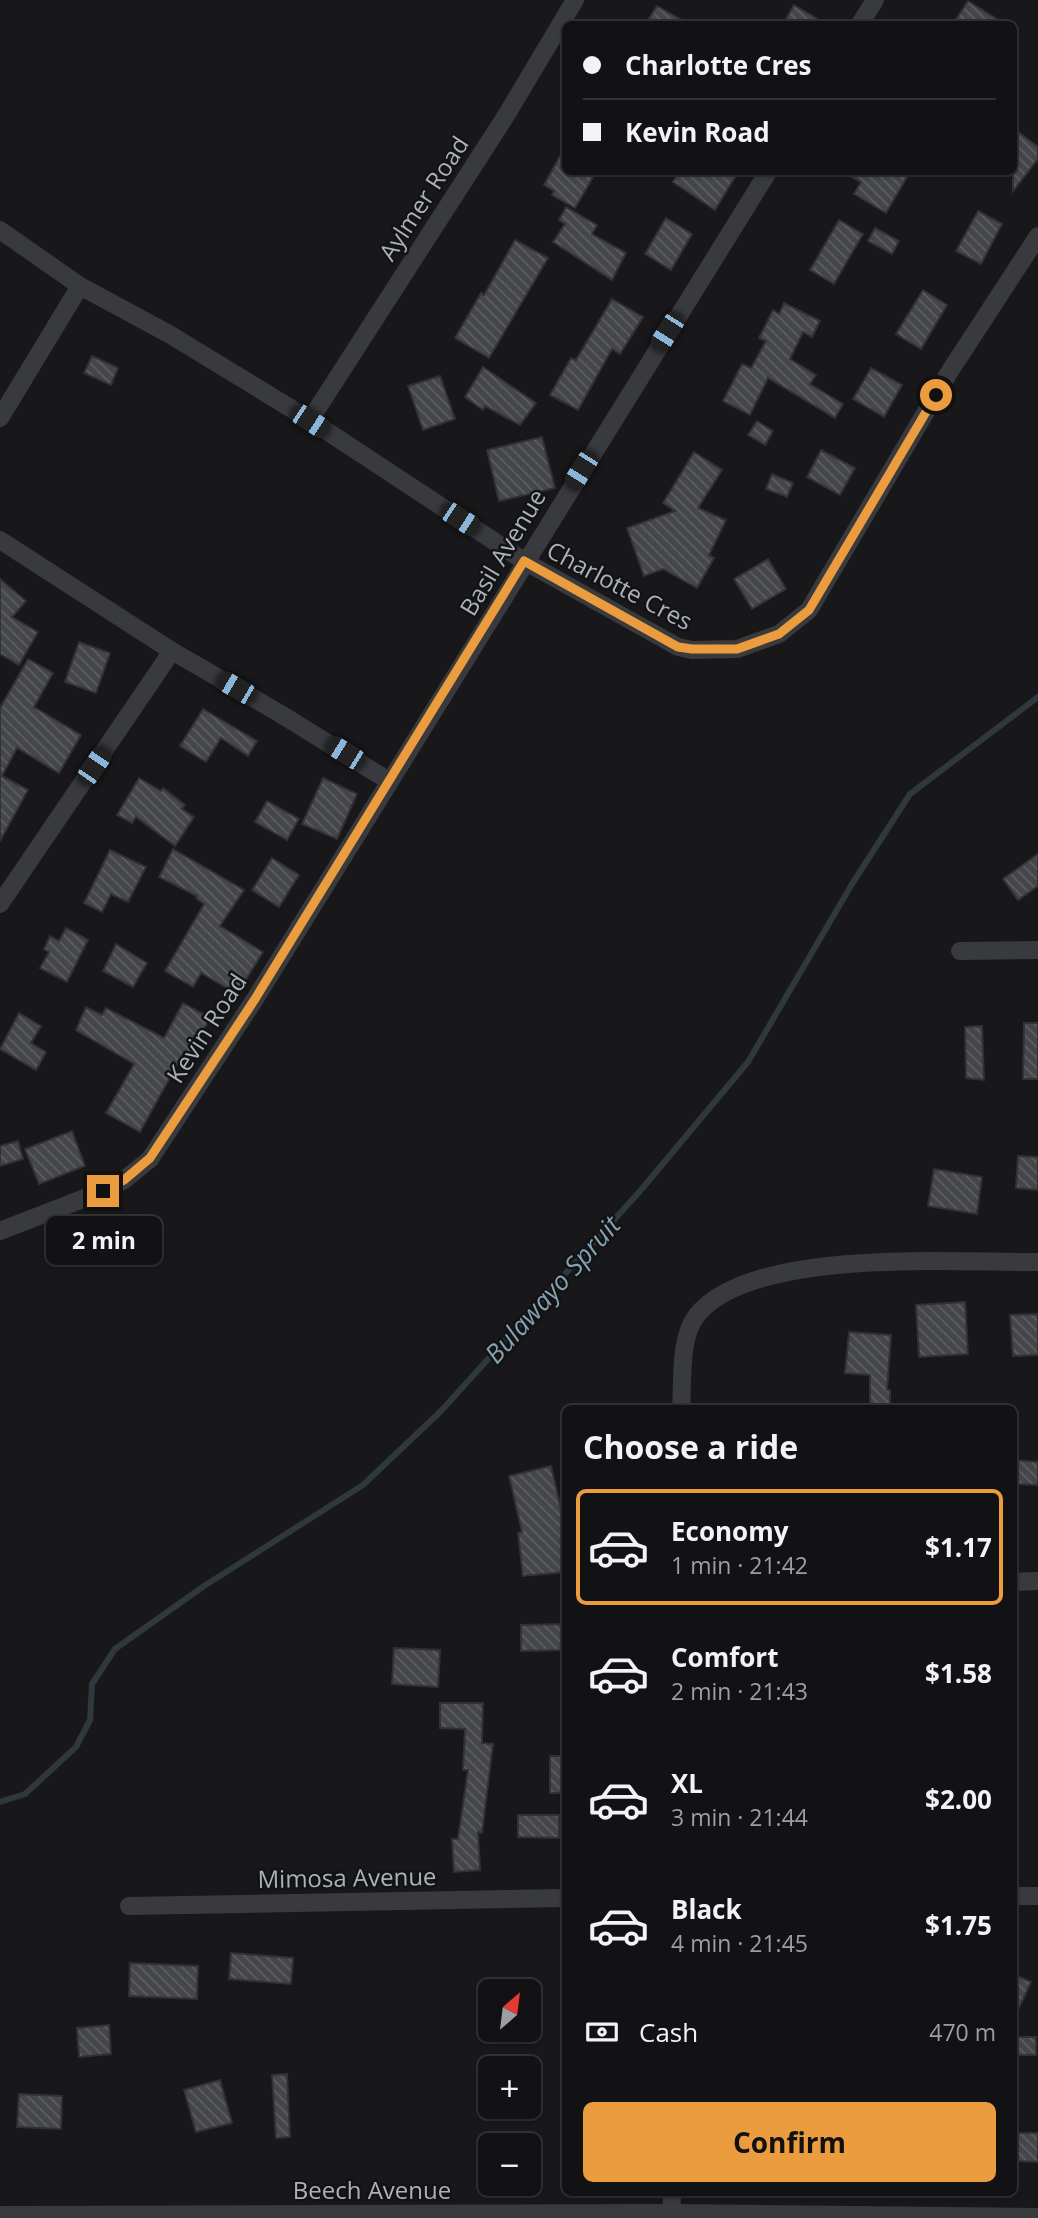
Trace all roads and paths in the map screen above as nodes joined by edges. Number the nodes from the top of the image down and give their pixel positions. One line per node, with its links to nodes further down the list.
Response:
1 (576, 0): 3 (street, Aylmer Road)
2 (875, 0): 4 (street)
3 (563, 21)
4 (862, 21)
5 (562, 23): 11 (street, Aylmer Road)
6 (766, 175): 13 (street, Basil Avenue)
7 (0, 230): 9 (street, Charlotte Cres)
8 (1038, 236): 13 (street, Charlotte Cres)
9 (80, 286): 10 (street); 11 (street, Charlotte Cres)
10 (0, 418)
11 (310, 421): 13 (street, Charlotte Cres)
12 (0, 540): 14 (street)
13 (524, 561): 15 (street, Basil Avenue)
14 (172, 652): 15 (street); 16 (street)
15 (388, 780): 19 (street, Kevin Road)
16 (0, 904)
17 (1038, 950): 18 (street)
18 (960, 951)
19 (0, 1231)
20 (1038, 1262): 21 (street)
21 (681, 1405)
22 (1038, 1581): 23 (street)
23 (1017, 1582)
24 (1017, 1896): 25 (street)
25 (1038, 1896)
26 (562, 1898): 27 (street, Mimosa Avenue)
27 (129, 1906)
28 (672, 2196): 30 (street)
29 (0, 2215): 30 (street, Beech Avenue)
30 (671, 2215): 31 (street, Beech Avenue)
31 (1038, 2217)

